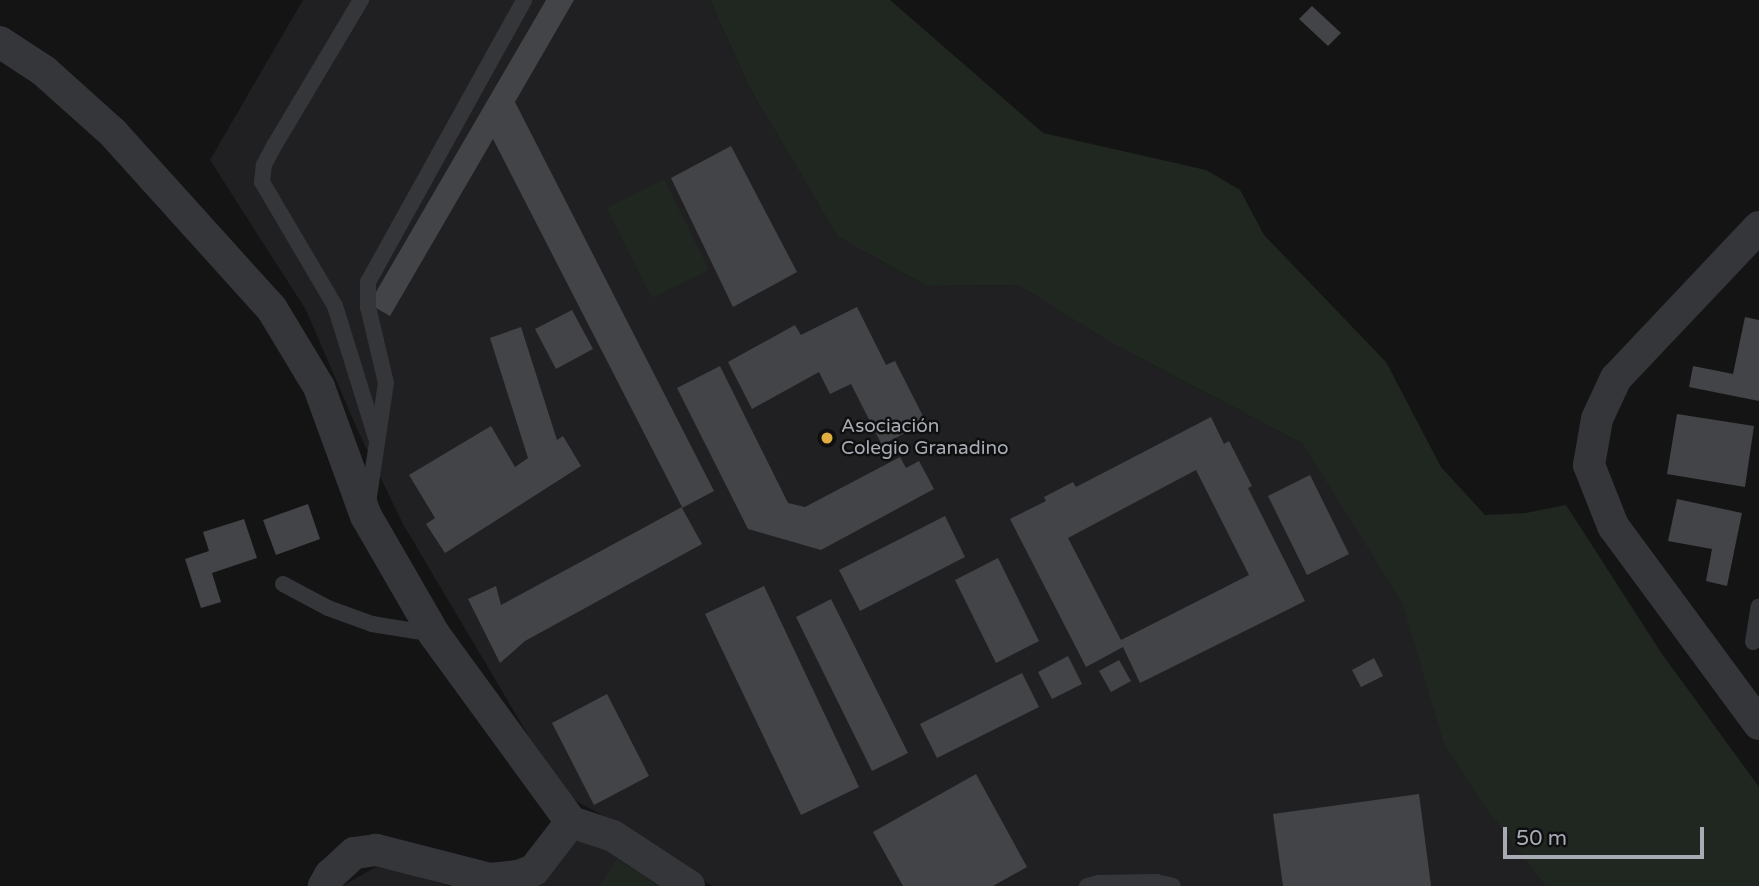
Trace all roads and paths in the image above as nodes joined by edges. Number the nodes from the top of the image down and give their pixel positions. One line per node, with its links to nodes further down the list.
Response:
1 (362, 0): 5 (lane)
2 (524, 0): 5 (lane)
3 (0, 42): 6 (street)
4 (1759, 227): 11 (street)
5 (377, 443): 6 (lane)
6 (366, 516): 9 (street)
7 (283, 584): 9 (lane)
8 (1759, 606): 10 (lane)
9 (434, 634): 12 (street)
10 (1753, 642)
11 (1759, 724)
12 (571, 822): 13 (street); 14 (street)
13 (324, 886)
14 (689, 886)
15 (1087, 886): 16 (lane)
16 (1173, 886)

